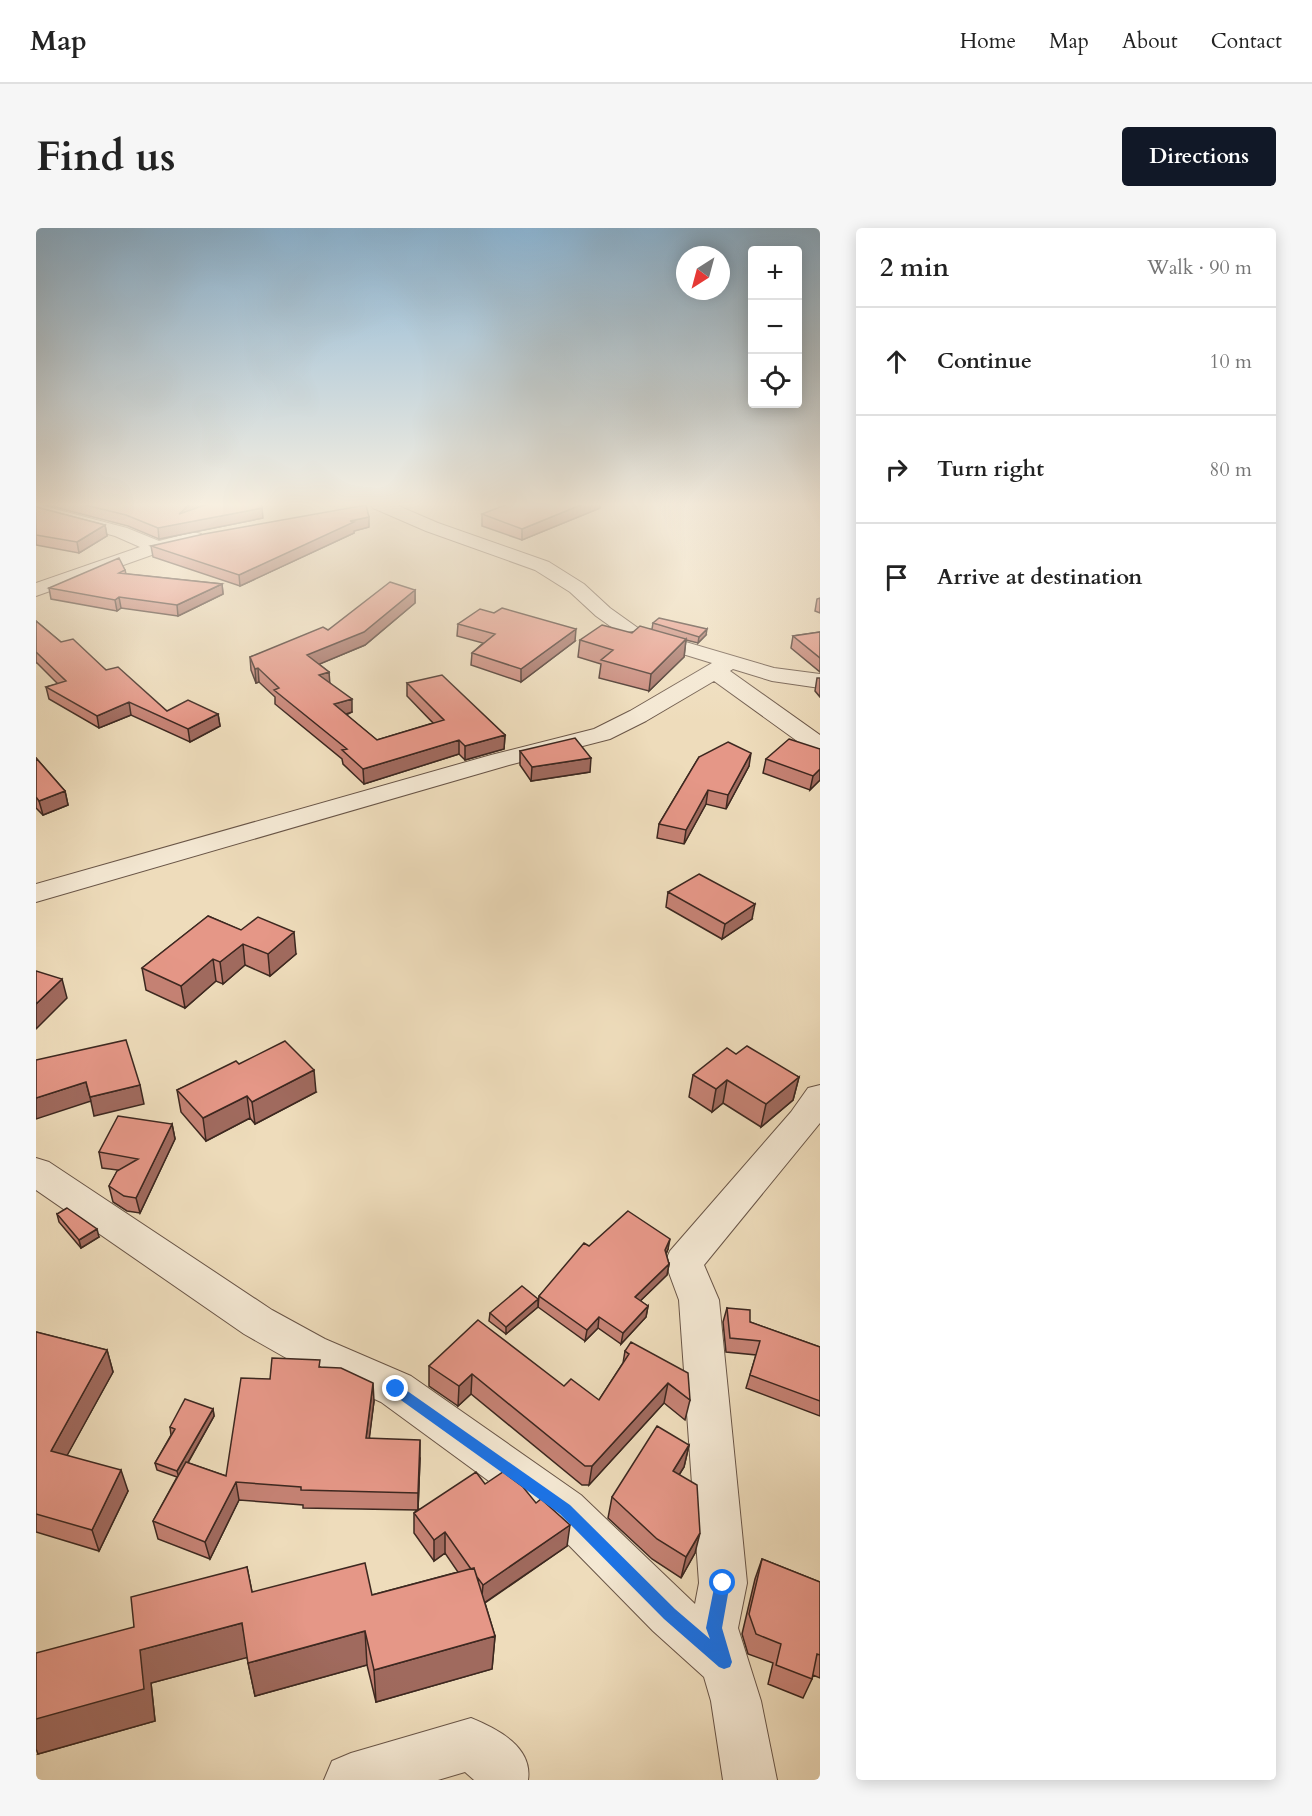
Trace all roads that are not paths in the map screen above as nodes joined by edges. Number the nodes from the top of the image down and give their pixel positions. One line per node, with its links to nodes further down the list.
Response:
1 (74, 576): 3 (street)
2 (559, 576): 4 (street)
3 (36, 590)
4 (723, 666): 5 (street); 6 (street); 7 (street)
5 (820, 681)
6 (820, 746)
7 (36, 893)
8 (820, 1097): 10 (street)
9 (36, 1172): 10 (street)
10 (724, 1662): 13 (street)
11 (351, 1780): 12 (street)
12 (501, 1780)
13 (750, 1780)

